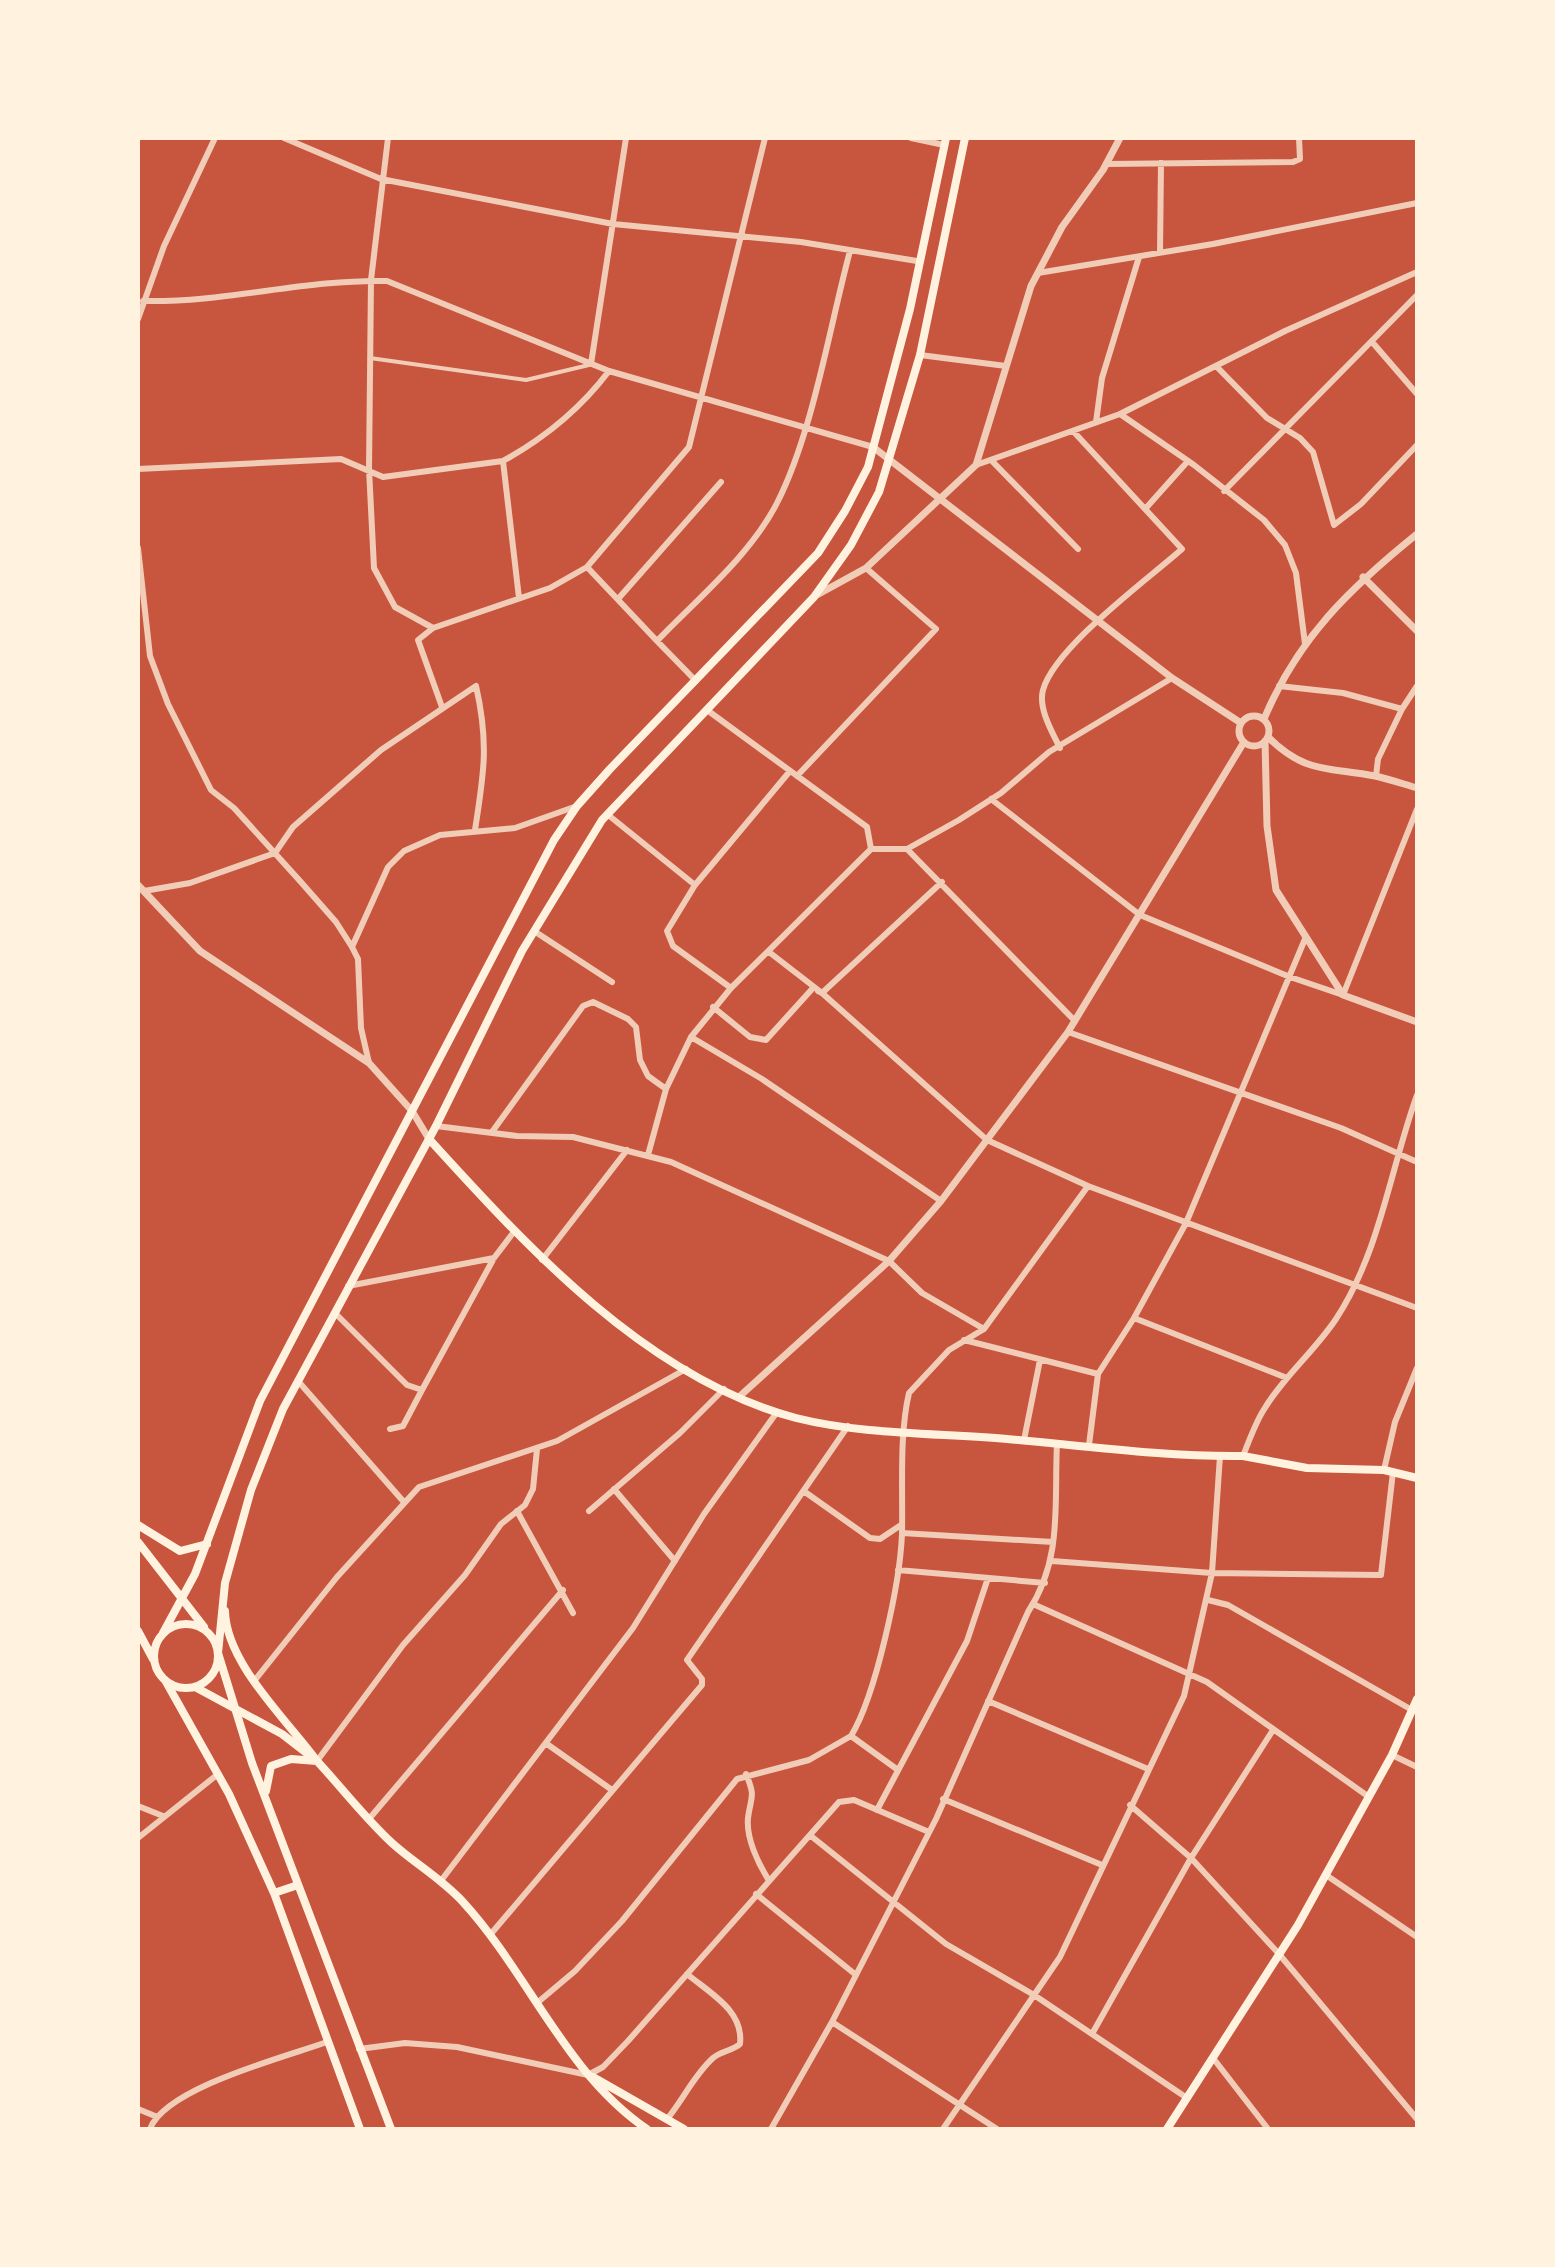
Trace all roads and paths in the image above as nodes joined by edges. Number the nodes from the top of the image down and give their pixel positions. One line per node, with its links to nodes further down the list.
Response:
1 (215, 138): 25 (street)
2 (284, 138): 13 (street)
3 (388, 138): 13 (street)
4 (626, 138): 15 (street)
5 (765, 138): 16 (street)
6 (911, 138): 10 (street)
7 (965, 138): 28 (main road)
8 (1120, 138): 12 (street)
9 (1299, 138): 11 (street)
10 (945, 142): 20 (main road)
11 (1161, 163): 12 (street); 18 (street)
12 (1106, 164): 22 (street)
13 (381, 179): 15 (street); 23 (street)
14 (1417, 203): 18 (street)
15 (613, 224): 16 (street); 30 (street)
16 (743, 235): 17 (street); 35 (street)
17 (850, 251): 20 (street); 38 (street)
18 (1160, 253): 19 (street)
19 (1139, 257): 22 (street); 37 (street)
20 (917, 261): 42 (main road)
21 (1417, 272): 32 (street)
22 (1038, 273): 31 (street)
23 (371, 280): 25 (street); 29 (street); 30 (street)
24 (1417, 295): 27 (street)
25 (143, 301): 26 (street)
26 (138, 319)
27 (1373, 343): 34 (street); 39 (street)
28 (920, 355): 31 (street); 46 (main road)
29 (370, 358): 30 (street); 49 (street)
30 (591, 364): 33 (street)
31 (1006, 366): 47 (street)
32 (1216, 366): 36 (street); 39 (street)
33 (609, 371): 35 (street); 44 (street)
34 (1417, 394)
35 (702, 398): 38 (street); 57 (street)
36 (1120, 414): 37 (street); 45 (street)
37 (1096, 422): 40 (street)
38 (805, 427): 42 (street); 66 (street)
39 (1284, 430): 41 (street); 51 (street)
40 (1073, 431): 43 (street); 53 (street)
41 (1417, 445)
42 (873, 447): 46 (street); 69 (main road)
43 (991, 460): 47 (street); 56 (street)
44 (503, 461): 49 (street); 61 (street)
45 (1188, 461): 51 (street); 53 (street)
46 (891, 462): 52 (street); 60 (main road)
47 (976, 465): 52 (street)
48 (138, 469): 49 (street)
49 (369, 469): 64 (street)
50 (721, 482): 62 (street)
51 (1224, 491): 67 (street)
52 (941, 500): 58 (street); 63 (street)
53 (1146, 508): 63 (street)
54 (1417, 534): 59 (street)
55 (138, 548): 90 (street)
56 (1078, 549)
57 (587, 567): 61 (street); 62 (street)
58 (866, 568): 60 (street); 80 (street)
59 (1363, 577): 65 (street); 67 (street)
60 (814, 597): 74 (main road)
61 (519, 598): 64 (street)
62 (618, 599): 66 (street)
63 (1100, 620): 68 (street); 79 (street)
64 (433, 628): 72 (street)
65 (1417, 631)
66 (657, 641): 69 (street)
67 (1305, 644): 70 (street)
68 (1172, 678): 76 (street); 79 (street)
69 (696, 681): 84 (main road)
70 (1278, 686): 73 (street); 75 (street)
71 (1417, 686): 73 (street)
72 (442, 707): 87 (street); 90 (street)
73 (1402, 709): 81 (street)
74 (707, 710): 80 (street); 86 (main road)
75 (1264, 719): 76 (street); 77 (street)
76 (1241, 723): 78 (street)
77 (1267, 739): 78 (street); 81 (street); 96 (street)
78 (1244, 742): 94 (street)
79 (1060, 748): 83 (street)
80 (794, 774): 88 (street); 92 (street)
81 (1376, 776): 82 (street)
82 (1417, 788)
83 (991, 799): 89 (street); 94 (street)
84 (577, 806): 87 (street); 114 (main road)
85 (1417, 809): 104 (street)
86 (607, 814): 92 (street); 95 (main road)
87 (475, 830): 97 (street)
88 (871, 849): 89 (street); 98 (street)
89 (907, 849): 91 (street)
90 (275, 853): 93 (street); 97 (street)
91 (942, 882): 103 (street); 106 (street)
92 (695, 885): 101 (street)
93 (140, 889): 110 (street)
94 (1140, 915): 99 (street); 106 (street)
95 (534, 931): 100 (street); 115 (main road)
96 (1305, 939): 99 (street); 104 (street)
97 (352, 947): 110 (street)
98 (769, 952): 101 (street); 102 (street); 103 (street)
99 (1290, 977): 104 (street); 112 (street)
100 (612, 982)
101 (731, 988): 105 (street)
102 (813, 988): 103 (street); 105 (street)
103 (822, 993): 118 (street)
104 (1343, 995): 107 (street)
105 (713, 1007): 109 (street)
106 (1075, 1021): 108 (street)
107 (1417, 1022)
108 (1068, 1032): 112 (street); 118 (street)
109 (691, 1037): 111 (street); 124 (street)
110 (369, 1063): 114 (street)
111 (666, 1089): 116 (street); 121 (street)
112 (1241, 1095): 120 (street); 125 (street)
113 (1417, 1095): 120 (street)
114 (412, 1111): 117 (street); 167 (main road)
115 (436, 1126): 116 (street); 117 (main road)
116 (492, 1132): 119 (street)
117 (429, 1139): 126 (main road); 131 (main road)
118 (987, 1140): 123 (street); 124 (street)
119 (627, 1150): 121 (street); 128 (street)
120 (1397, 1152): 122 (street); 130 (street)
121 (648, 1155): 129 (street)
122 (1417, 1162)
123 (1088, 1186): 125 (street); 135 (street)
124 (941, 1201): 129 (street)
125 (1186, 1223): 130 (street); 134 (street)
126 (513, 1233): 127 (street); 128 (main road)
127 (494, 1258): 131 (street); 144 (street)
128 (542, 1260): 139 (main road)
129 (889, 1261): 135 (street); 145 (street)
130 (1354, 1284): 132 (street); 141 (street)
131 (348, 1286): 133 (main road)
132 (1417, 1308)
133 (335, 1313): 142 (main road); 144 (street)
134 (1134, 1318): 140 (street); 141 (street)
135 (984, 1329): 136 (street)
136 (964, 1340): 137 (street); 149 (street)
137 (1040, 1360): 140 (street); 150 (street)
138 (1417, 1368): 156 (street)
139 (686, 1369): 143 (main road); 153 (street)
140 (1098, 1374): 152 (street)
141 (1287, 1378): 155 (street)
142 (298, 1381): 160 (street); 173 (main road)
143 (724, 1389): 145 (main road); 158 (street)
144 (422, 1390): 148 (street)
145 (740, 1396): 146 (main road)
146 (777, 1412): 147 (main road); 168 (street)
147 (848, 1426): 149 (main road); 159 (street)
148 (390, 1429)
149 (906, 1431): 150 (main road); 164 (street)
150 (1024, 1440): 151 (main road)
151 (1057, 1443): 152 (main road); 166 (street)
152 (1089, 1445): 154 (main road)
153 (537, 1449): 160 (street); 161 (street)
154 (1220, 1456): 155 (main road); 171 (street)
155 (1243, 1456): 156 (main road)
156 (1388, 1471): 157 (main road); 171 (street)
157 (1417, 1478)
158 (614, 1489): 162 (street); 168 (street)
159 (805, 1492): 164 (street); 203 (street)
160 (403, 1501): 187 (street)
161 (517, 1511): 175 (street); 197 (street)
162 (589, 1511)
163 (138, 1525): 167 (main road)
164 (902, 1529): 166 (street); 170 (street)
165 (138, 1542): 176 (main road)
166 (1053, 1542): 169 (street)
167 (207, 1544): 176 (main road)
168 (675, 1561): 195 (street)
169 (1052, 1561): 171 (street); 174 (street)
170 (898, 1570): 172 (street); 194 (street)
171 (1212, 1573): 177 (street)
172 (988, 1578): 174 (street); 200 (street)
173 (225, 1583): 183 (main road); 187 (main road)
174 (1045, 1583): 178 (street)
175 (563, 1590): 179 (street); 211 (street)
176 (184, 1599): 181 (main road); 182 (main road)
177 (1208, 1600): 185 (street); 192 (street)
178 (1033, 1604): 185 (street); 190 (street)
179 (573, 1613)
180 (138, 1631): 184 (main road)
181 (163, 1633): 182 (main road); 184 (main road)
182 (210, 1634): 183 (main road)
183 (218, 1653): 188 (main road); 191 (main road)
184 (154, 1662): 186 (main road)
185 (1191, 1673): 193 (street); 199 (street)
186 (165, 1680): 188 (main road); 201 (main road)
187 (255, 1680): 197 (main road)
188 (195, 1687): 191 (main road)
189 (1417, 1699): 192 (main road)
190 (988, 1701): 199 (street); 206 (street)
191 (235, 1708): 197 (main road); 205 (main road)
192 (1412, 1710): 196 (main road)
193 (1273, 1730): 204 (street); 215 (street)
194 (851, 1736): 200 (street); 202 (street)
195 (547, 1744): 203 (street); 219 (street)
196 (1392, 1755): 198 (street); 204 (main road)
197 (317, 1761): 205 (main road); 211 (main road)
198 (1417, 1767)
199 (1148, 1769): 207 (street)
200 (898, 1770): 209 (street)
201 (218, 1774): 210 (street); 221 (main road)
202 (746, 1774): 218 (street); 230 (street)
203 (612, 1790): 224 (street)
204 (1369, 1797): 217 (main road)
205 (265, 1798): 220 (main road)
206 (943, 1799): 212 (street); 216 (street)
207 (1130, 1805): 215 (street); 216 (street)
208 (138, 1806): 210 (street)
209 (877, 1810): 212 (street); 213 (street)
210 (163, 1816): 214 (street)
211 (369, 1819): 219 (main road)
212 (929, 1832): 223 (street)
213 (811, 1836): 218 (street); 223 (street)
214 (138, 1838)
215 (1191, 1858): 226 (street); 232 (street)
216 (1102, 1865): 229 (street)
217 (1326, 1875): 225 (street); 226 (main road)
218 (768, 1879): 222 (street)
219 (440, 1882): 224 (main road)
220 (298, 1885): 221 (main road); 234 (main road)
221 (274, 1893): 233 (main road)
222 (756, 1894): 227 (street); 228 (street)
223 (894, 1900): 228 (street); 229 (street)
224 (490, 1935): 230 (main road)
225 (1417, 1937)
226 (1279, 1954): 235 (main road); 242 (street)
227 (687, 1974): 236 (street); 241 (street)
228 (856, 1975): 231 (street)
229 (1034, 1995): 232 (street); 238 (street)
230 (537, 2003): 236 (main road)
231 (832, 2022): 238 (street); 248 (street)
232 (1092, 2034): 237 (street)
233 (327, 2042): 240 (street); 244 (main road)
234 (359, 2049): 236 (street); 245 (main road)
235 (1213, 2058): 237 (main road); 252 (street)
236 (588, 2075): 241 (main road); 246 (main road)
237 (1187, 2098): 251 (main road)
238 (960, 2105): 249 (street); 250 (street)
239 (138, 2109): 240 (street)
240 (155, 2116): 243 (street)
241 (667, 2119): 247 (main road)
242 (1417, 2119)
243 (150, 2129)
244 (360, 2129)
245 (391, 2129)
246 (647, 2129)
247 (684, 2129)
248 (771, 2129)
249 (943, 2129)
250 (997, 2129)
251 (1167, 2129)
252 (1268, 2129)

